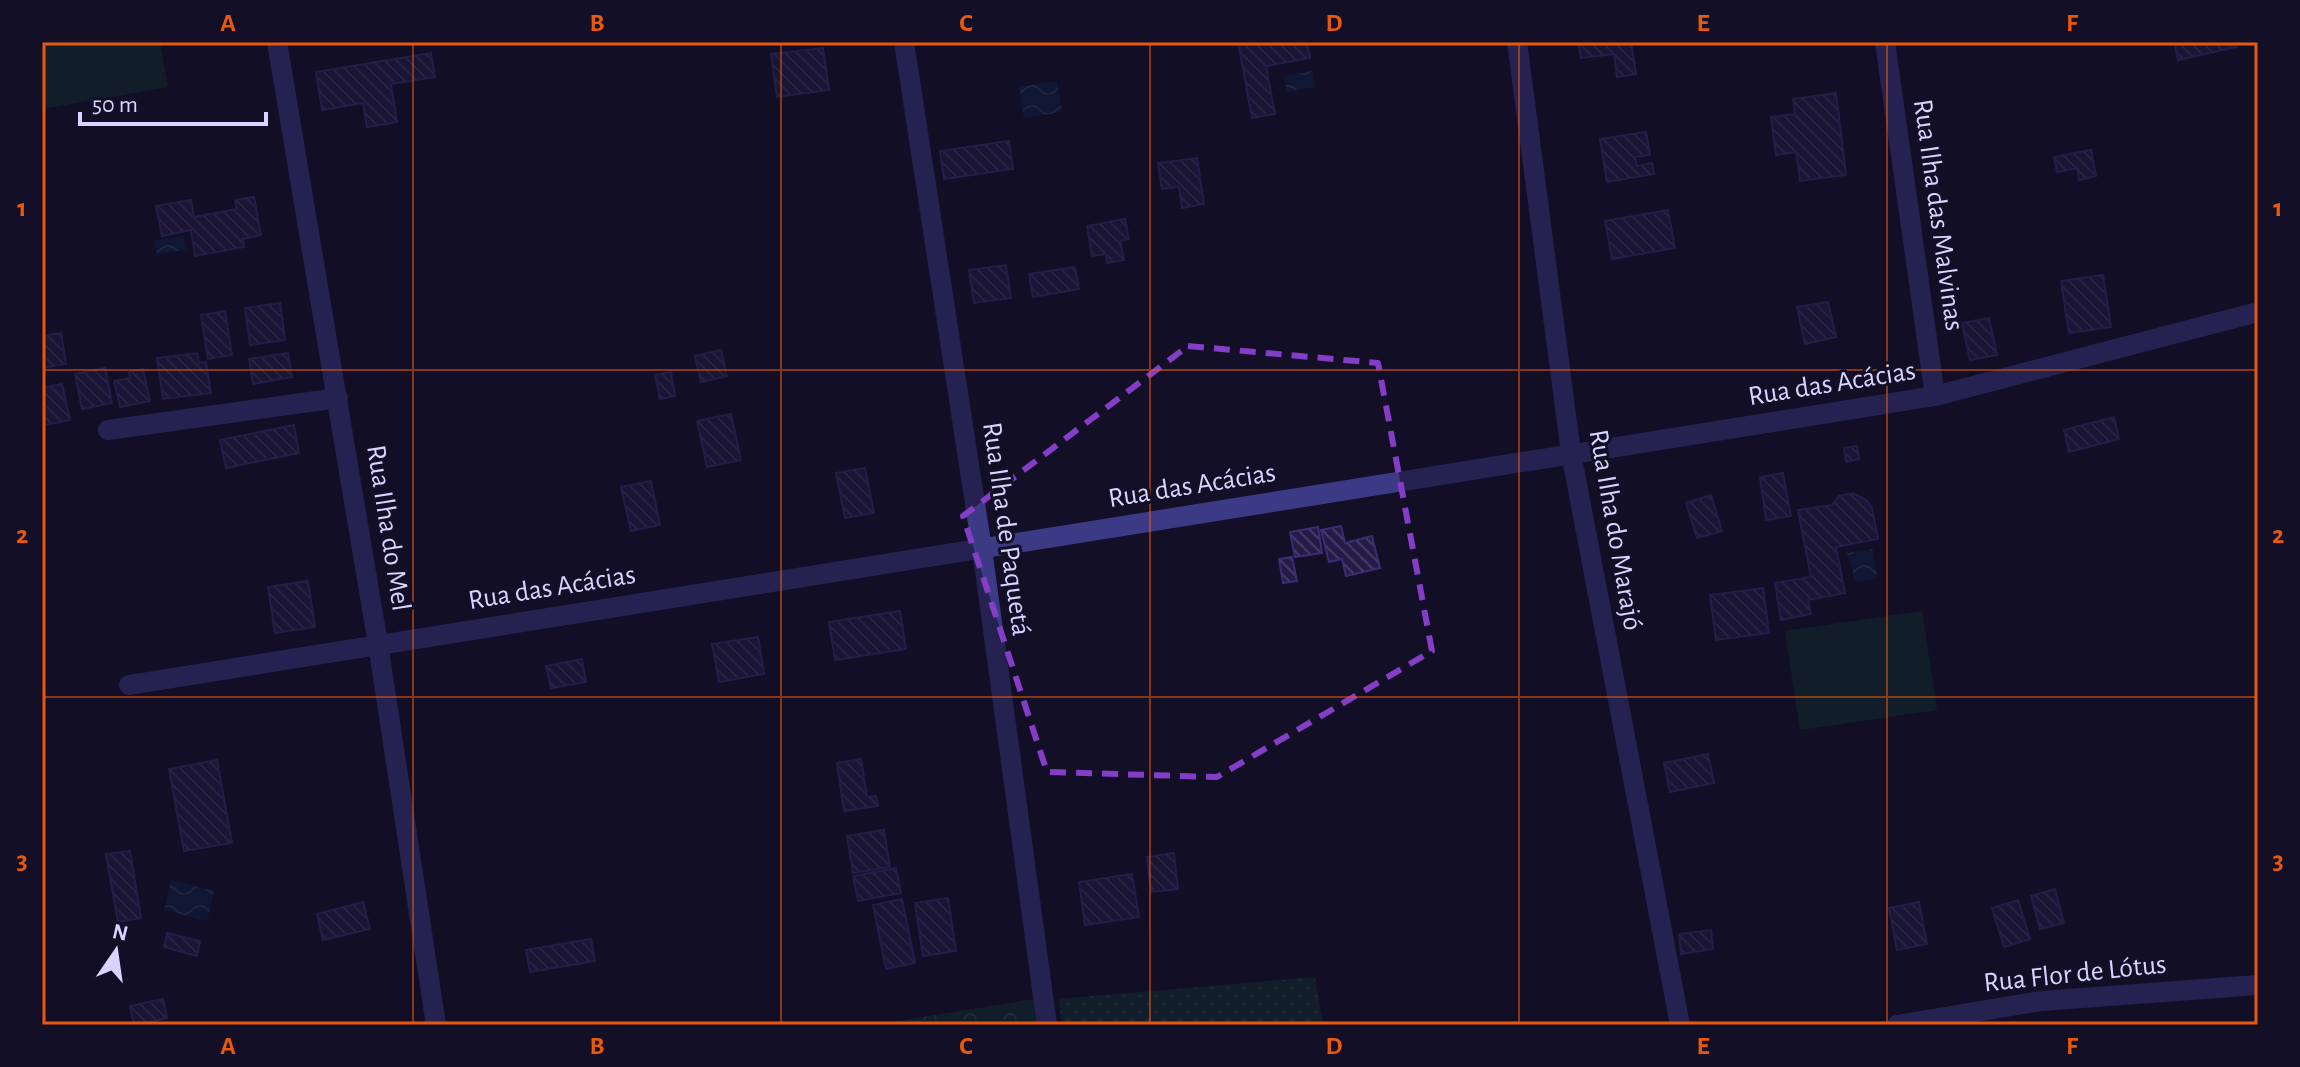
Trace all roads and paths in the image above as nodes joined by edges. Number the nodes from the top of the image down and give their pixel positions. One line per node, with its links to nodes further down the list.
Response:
1 (277, 42): 7 (street, Rua Ilha do Mel)
2 (904, 42): 10 (street, Rua Ilha de Paquetá)
3 (1517, 42): 9 (street, Rua Ilha do Marajó)
4 (1885, 42): 6 (street, Rua Ilha das Malvinas)
5 (2258, 312): 6 (street, Rua das Acácias)
6 (1935, 396): 9 (street, Rua das Acácias)
7 (338, 398): 8 (street); 11 (street, Rua Ilha do Mel)
8 (108, 430)
9 (1571, 453): 10 (street, Rua das Acácias); 16 (street, Rua Ilha do Marajó)
10 (982, 549): 11 (street, Rua das Acácias); 15 (street, Rua Ilha de Paquetá)
11 (378, 644): 12 (street, Rua das Acácias); 14 (street, Rua Ilha do Mel)
12 (129, 685)
13 (2258, 985): 17 (street, Rua Flor de Lótus)
14 (436, 1025)
15 (1047, 1025)
16 (1680, 1025)
17 (1897, 1025)

